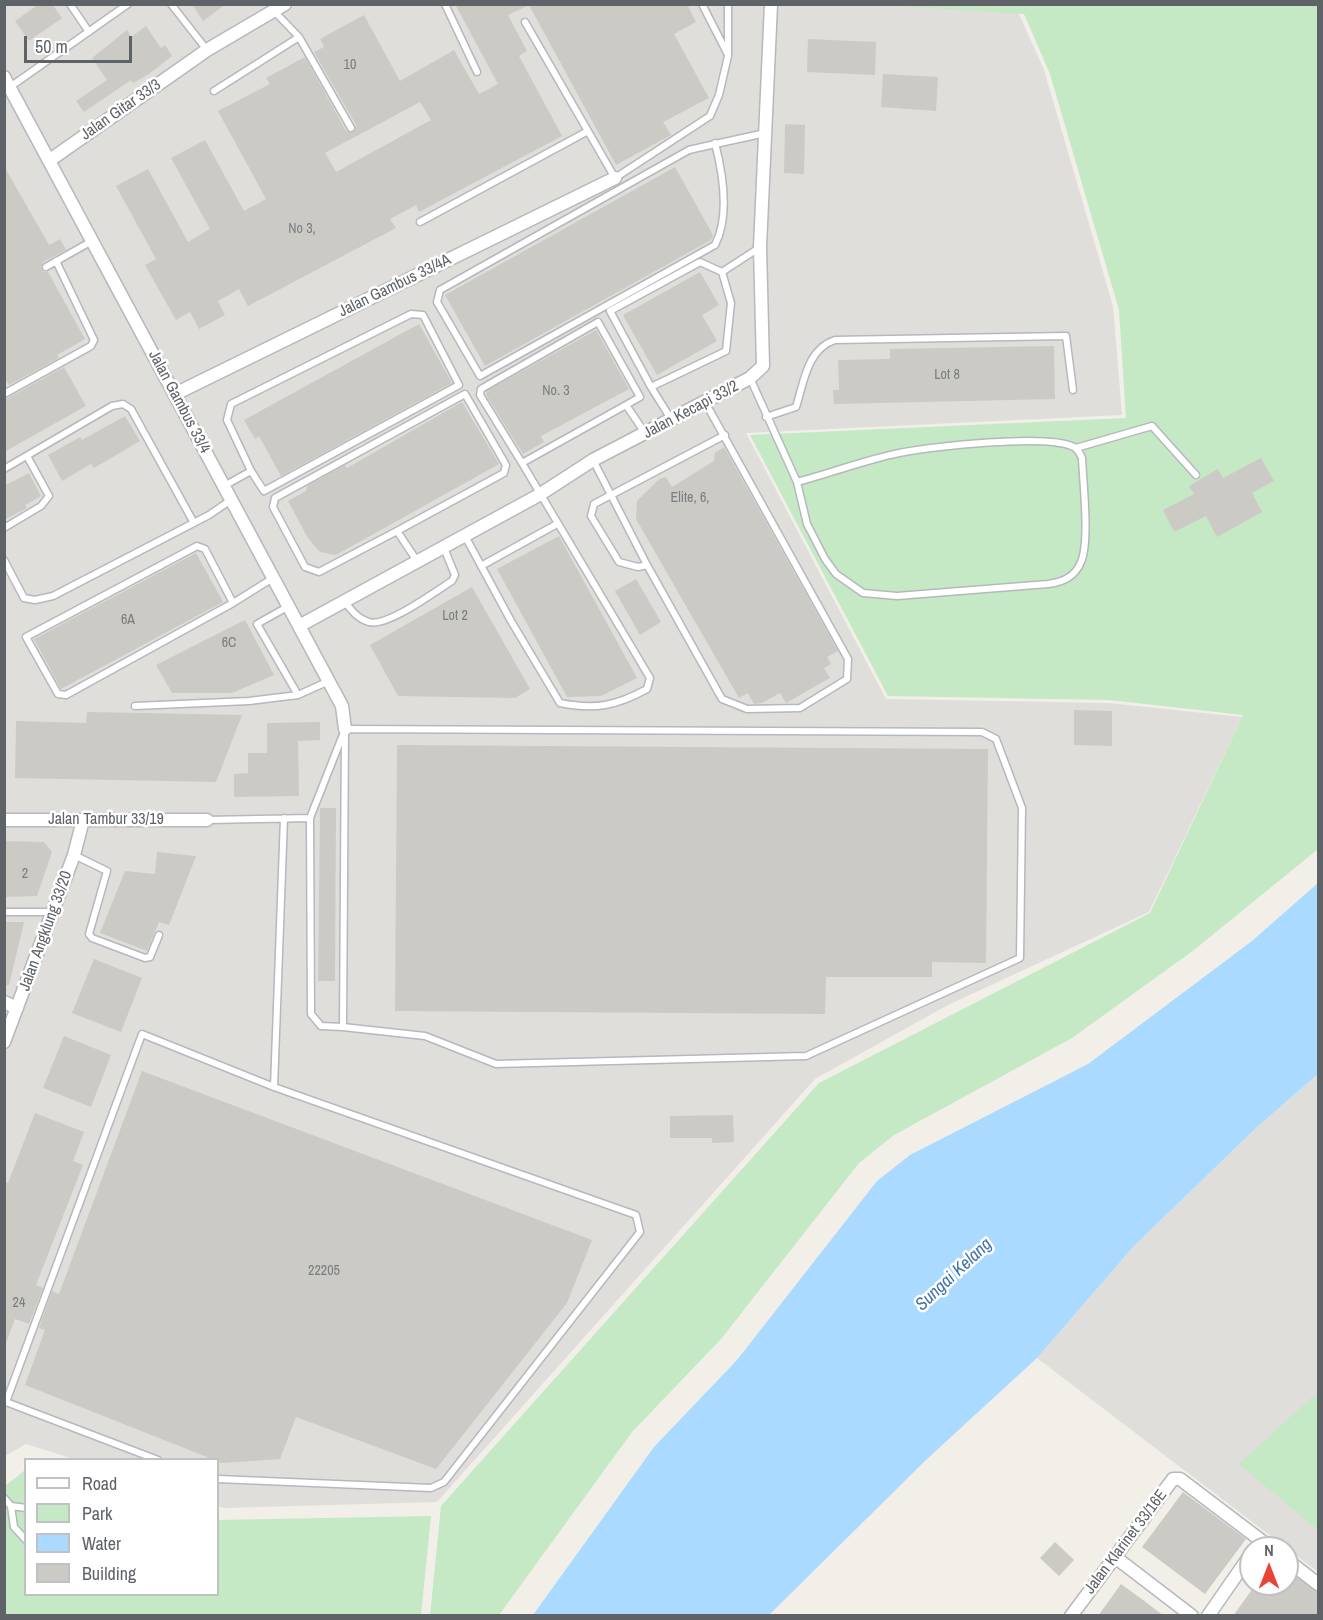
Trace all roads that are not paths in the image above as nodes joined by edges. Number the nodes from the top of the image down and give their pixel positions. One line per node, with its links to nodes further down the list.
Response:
1 (70, 4): 10 (lane)
2 (128, 4): 10 (lane)
3 (171, 4): 12 (lane)
4 (445, 4): 14 (lane)
5 (702, 4): 13 (lane)
6 (728, 4): 13 (lane)
7 (771, 4): 19 (street, Jalan Kecapi 33/2)
8 (279, 8): 11 (lane); 12 (street, Jalan Gitar 33/3)
9 (525, 21): 18 (lane)
10 (89, 32): 15 (lane)
11 (299, 37): 16 (lane); 17 (lane)
12 (207, 50): 21 (street, Jalan Gitar 33/3)
13 (729, 56): 22 (lane)
14 (477, 72)
15 (7, 82): 21 (street, Jalan Gambus 33/4)
16 (214, 91)
17 (351, 128)
18 (588, 131): 22 (lane); 23 (lane)
19 (765, 133): 20 (lane); 25 (street, Jalan Kecapi 33/2)
20 (715, 143): 20 (lane)
21 (50, 160): 24 (street, Jalan Gambus 33/4)
22 (615, 177): 33 (street, Jalan Gambus 33/4A)
23 (420, 222)
24 (93, 240): 26 (lane); 33 (street, Jalan Gambus 33/4)
25 (760, 248): 28 (lane); 29 (street, Jalan Kecapi 33/2)
26 (56, 261): 27 (lane); 32 (lane)
27 (46, 267)
28 (722, 272): 30 (lane); 30 (lane)
29 (750, 378): 34 (street, Jalan Kecapi 33/2); 36 (lane)
30 (651, 387): 37 (lane)
31 (1073, 390): 36 (lane)
32 (4, 394)
33 (175, 394): 48 (street, Jalan Gambus 33/4)
34 (705, 402): 37 (street, Jalan Kecapi 33/2); 39 (lane)
35 (626, 405): 38 (lane); 43 (lane); 43 (lane)
36 (766, 417): 47 (lane)
37 (672, 420): 38 (street, Jalan Kecapi 33/2)
38 (646, 434): 42 (street, Jalan Kecapi 33/2)
39 (725, 435): 50 (lane); 60 (lane)
40 (1076, 448): 46 (lane); 47 (lane); 47 (lane)
41 (27, 456): 44 (lane); 52 (lane); 54 (lane)
42 (593, 460): 49 (street, Jalan Kecapi 33/2); 50 (lane)
43 (522, 463): 49 (lane)
44 (4, 469)
45 (251, 471): 45 (lane); 48 (lane)
46 (1196, 475)
47 (797, 482)
48 (224, 486): 51 (street, Jalan Gambus 33/4)
49 (539, 495): 53 (lane); 56 (street, Jalan Kecapi 33/2)
50 (610, 495): 60 (lane); 60 (lane)
51 (232, 500): 52 (lane); 62 (street, Jalan Gambus 33/4)
52 (194, 523): 58 (lane)
53 (557, 524): 61 (lane); 61 (lane)
54 (4, 528)
55 (397, 531): 55 (lane); 59 (lane)
56 (465, 536): 57 (street, Jalan Kecapi 33/2); 61 (lane)
57 (444, 548): 59 (street, Jalan Kecapi 33/2); 63 (lane)
58 (4, 560)
59 (417, 561): 63 (street, Jalan Kecapi 33/2)
60 (647, 565)
61 (481, 566)
62 (273, 578): 64 (lane); 65 (street, Jalan Gambus 33/4)
63 (345, 602): 66 (street, Jalan Kecapi 33/2)
64 (233, 603): 64 (lane)
65 (289, 606): 66 (street, Jalan Gambus 33/4); 68 (lane)
66 (299, 626): 67 (street, Jalan Gambus 33/4)
67 (328, 681): 68 (lane); 70 (street, Jalan Gambus 33/4)
68 (298, 694): 69 (lane)
69 (135, 706)
70 (345, 729): 72 (lane); 82 (lane); 82 (lane)
71 (284, 818): 72 (lane); 75 (lane); 84 (lane)
72 (310, 818): 82 (lane)
73 (4, 820): 74 (street, Jalan Tambur 33/19)
74 (82, 820): 75 (street, Jalan Tambur 33/19); 76 (street, Jalan Angklung 33/20)
75 (207, 820)
76 (74, 855): 78 (street, Jalan Angklung 33/20); 79 (lane)
77 (4, 912): 78 (lane)
78 (54, 912): 81 (street, Jalan Angklung 33/20)
79 (159, 935)
80 (4, 1002): 81 (street)
81 (17, 1008): 83 (street, Jalan Angklung 33/20)
82 (343, 1028)
83 (4, 1042)
84 (274, 1087): 85 (lane); 87 (lane)
85 (5, 1403): 86 (lane)
86 (153, 1458)
87 (219, 1479)
88 (4, 1498): 89 (lane)
89 (11, 1506): 90 (lane); 92 (lane)
90 (24, 1508)
91 (1250, 1536): 93 (street, Jalan Klarinet 33/16E)
92 (24, 1538)
93 (1115, 1557): 97 (street, Jalan Klarinet 33/16E); 98 (street)
94 (1299, 1569): 96 (street)
95 (1239, 1571): 99 (street)
96 (1318, 1584)
97 (1071, 1616)
98 (1192, 1616)
99 (1208, 1616)

